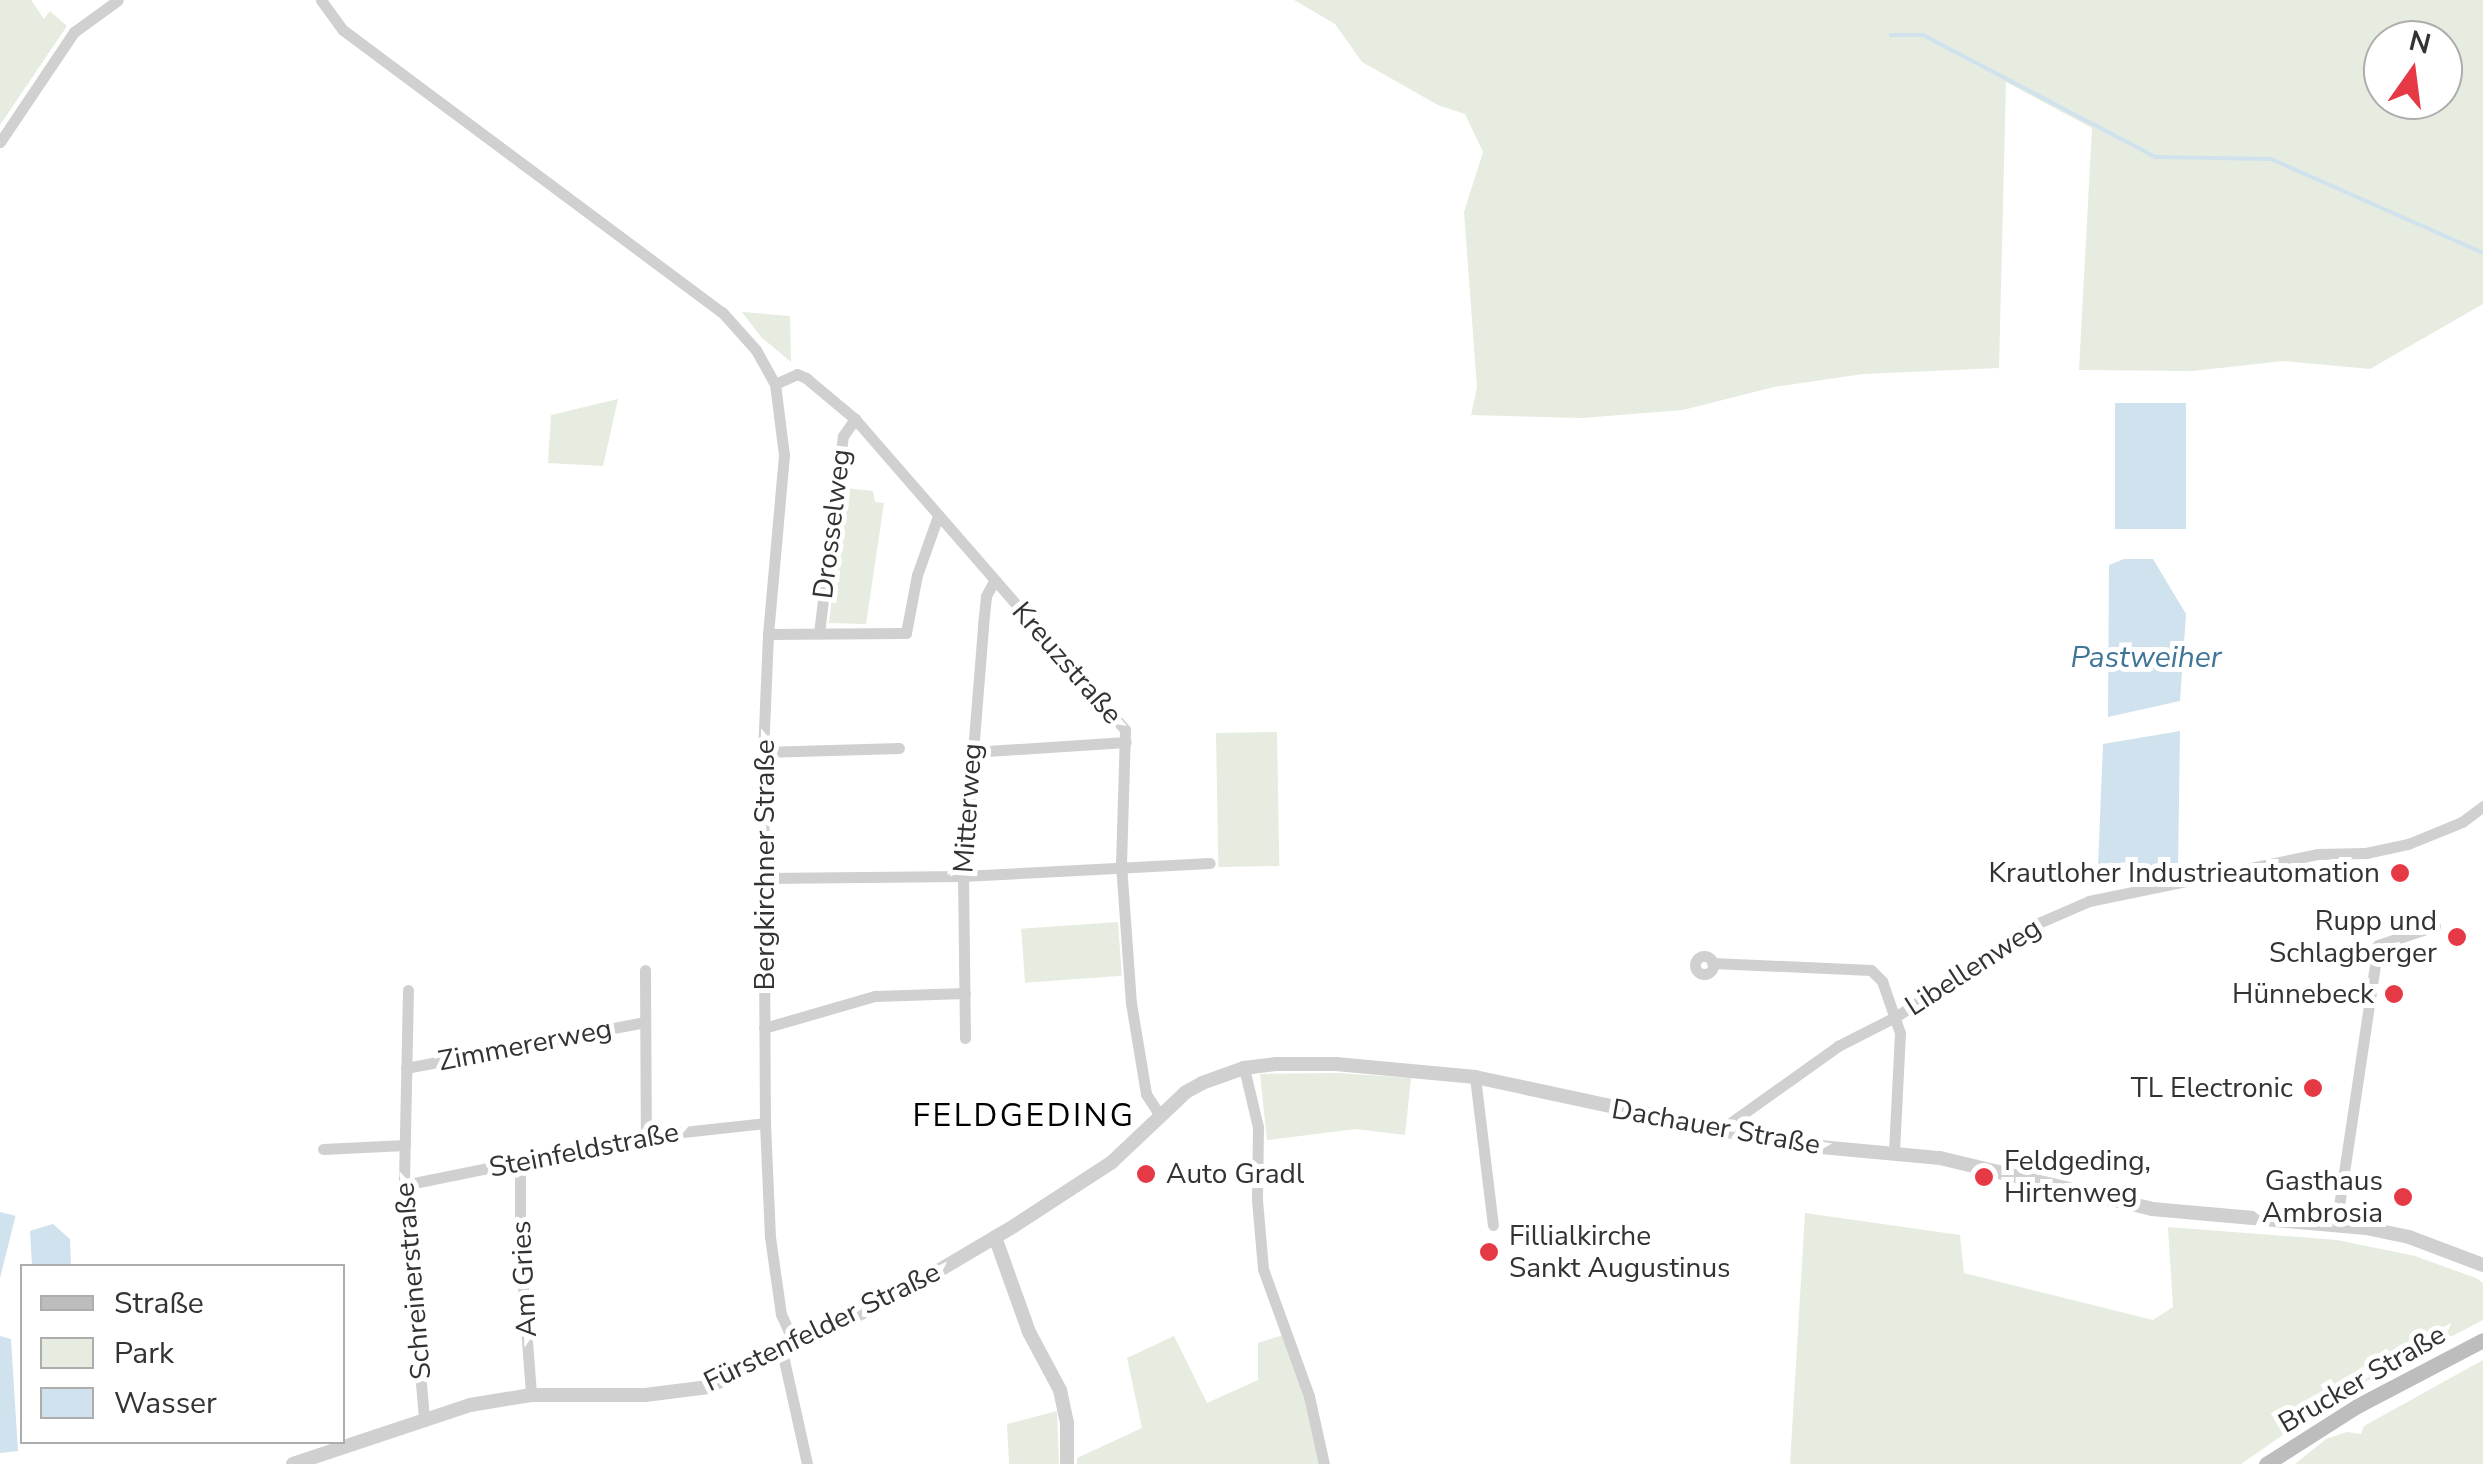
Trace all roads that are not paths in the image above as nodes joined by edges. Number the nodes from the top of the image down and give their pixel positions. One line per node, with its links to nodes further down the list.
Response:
1 (118, 0): 3 (street)
2 (321, 0): 4 (street)
3 (0, 142)
4 (775, 384): 5 (street, Kreuzstraße); 9 (street, Bergkirchner Straße)
5 (855, 419): 6 (street, Kreuzstraße); 8 (street, Drosselweg)
6 (938, 516): 7 (street, Kreuzstraße); 8 (street)
7 (994, 580): 10 (street, Kreuzstraße); 13 (street, Mitterweg)
8 (819, 633): 9 (street)
9 (768, 634): 12 (street, Bergkirchner Straße)
10 (1126, 742): 13 (street); 16 (street, Kreuzstraße)
11 (898, 748): 12 (street)
12 (764, 752): 18 (street, Bergkirchner Straße)
13 (972, 752): 17 (street, Mitterweg)
14 (2483, 806): 24 (street, Libellenweg)
15 (1210, 863): 16 (street)
16 (1121, 864): 17 (street); 31 (street, Kreuzstraße)
17 (963, 876): 18 (street); 23 (street, Mitterweg)
18 (765, 878): 26 (street, Bergkirchner Straße)
19 (2435, 926): 41 (street)
20 (1712, 963): 24 (street)
21 (645, 970): 25 (street)
22 (408, 990): 28 (street, Schreinerstraße)
23 (965, 993): 26 (street); 27 (street, Mitterweg)
24 (1897, 1016): 33 (street, Libellenweg); 37 (street)
25 (644, 1022): 28 (street, Zimmererweg); 34 (street)
26 (764, 1028): 32 (street, Bergkirchner Straße)
27 (965, 1038)
28 (406, 1068): 35 (street, Schreinerstraße)
29 (1244, 1068): 30 (street, Dachauer Straße); 31 (street, Dachauer Straße); 51 (street)
30 (1474, 1077): 33 (street, Dachauer Straße); 40 (street)
31 (1161, 1116): 42 (street, Dachauer Straße)
32 (765, 1123): 34 (street, Steinfeldstraße); 45 (street, Bergkirchner Straße)
33 (1719, 1131): 37 (street, Dachauer Straße)
34 (646, 1136): 38 (street, Steinfeldstraße)
35 (405, 1145): 36 (street, Schreinerstraße); 39 (street, Schreinerstraße)
36 (324, 1149)
37 (1894, 1151): 41 (street, Dachauer Straße)
38 (520, 1163): 39 (street, Steinfeldstraße); 46 (street, Am Gries)
39 (404, 1186): 47 (street, Schreinerstraße)
40 (1493, 1225)
41 (2336, 1226): 43 (street, Dachauer Straße)
42 (995, 1237): 45 (street, Fürstenfelder Straße); 50 (street)
43 (2483, 1265)
44 (2483, 1340): 52 (main road, Brucker Straße)
45 (788, 1348): 46 (street, Fürstenfelder Straße); 49 (street, Bergkirchner Straße)
46 (531, 1395): 47 (street, Fürstenfelder Straße)
47 (424, 1417): 48 (street, Fürstenfelder Straße)
48 (293, 1464)
49 (806, 1464)
50 (1067, 1464)
51 (1324, 1464)
52 (2266, 1464)

